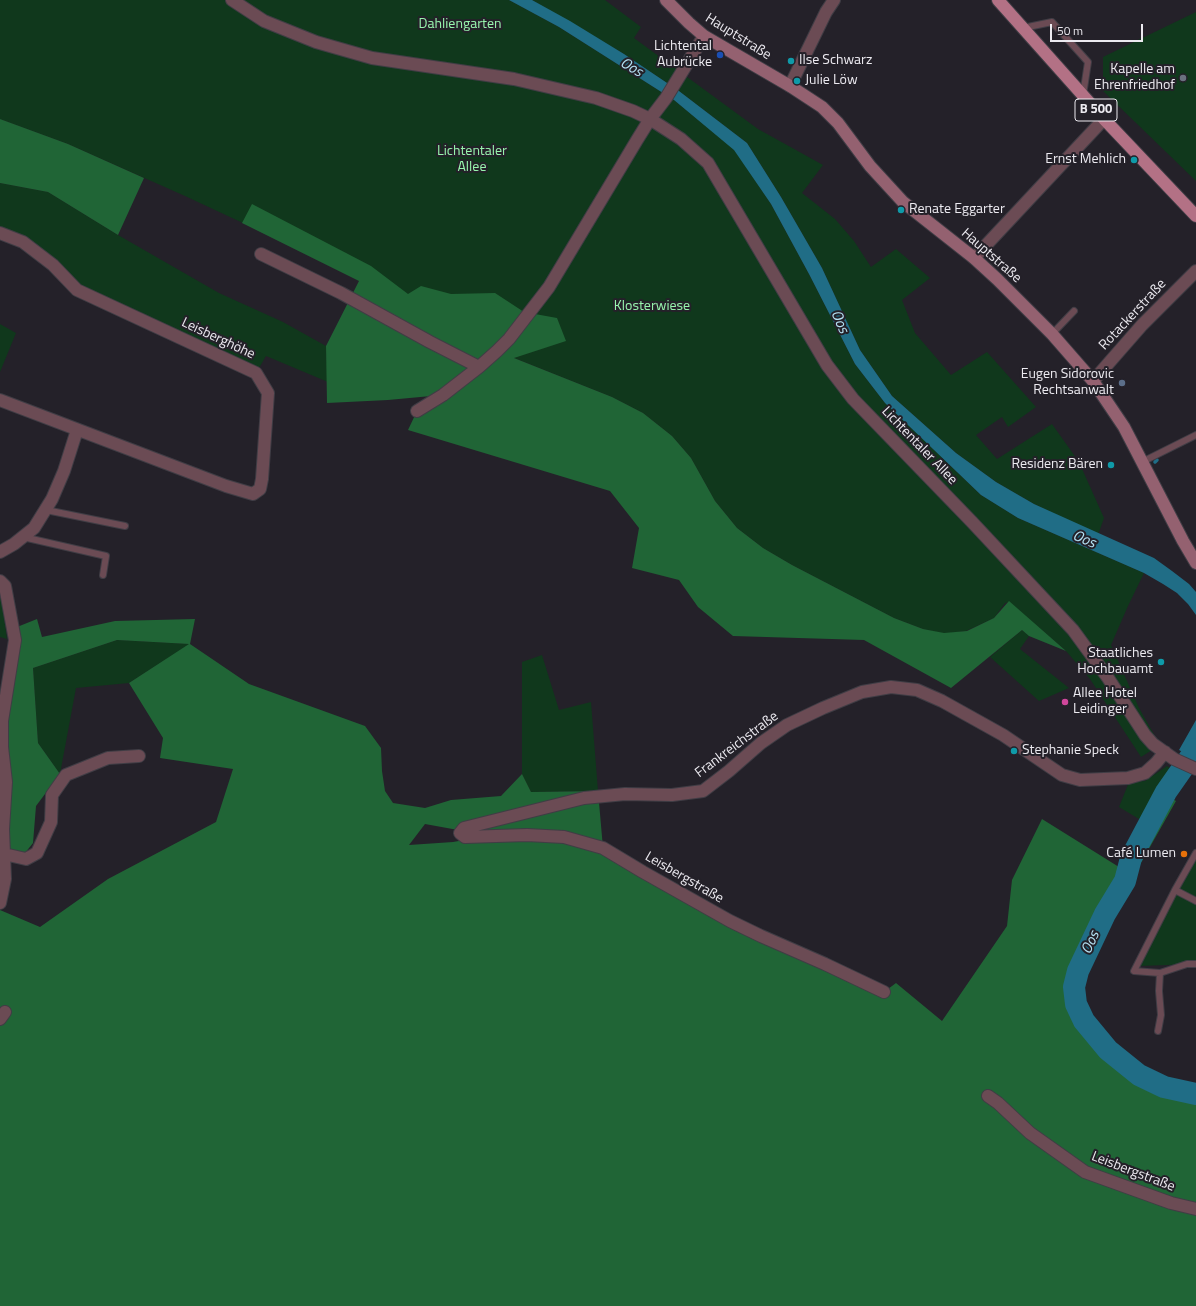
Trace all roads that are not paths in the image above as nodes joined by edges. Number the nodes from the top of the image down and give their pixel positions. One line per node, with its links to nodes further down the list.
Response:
1 (232, 0): 9 (street, Lichtentaler Allee)
2 (666, 0): 6 (main road, Hauptstraße)
3 (834, 0): 7 (street)
4 (998, 0): 5 (main road, B 500)
5 (1023, 28): 8 (main road, B 500); 8 (lane)
6 (704, 36): 7 (main road, Hauptstraße); 9 (street)
7 (790, 86): 14 (main road, Hauptstraße)
8 (1083, 95): 10 (main road, B 500)
9 (650, 119): 18 (street); 33 (street, Lichtentaler Allee)
10 (1104, 119): 11 (main road, B 500); 14 (street)
11 (1196, 216)
12 (0, 233): 22 (street, Leisberghöhe)
13 (261, 254): 18 (street)
14 (974, 258): 17 (main road, Hauptstraße)
15 (1196, 271): 19 (street, Rotackerstraße)
16 (1074, 311): 17 (lane)
17 (1052, 334): 19 (main road, Hauptstraße)
18 (479, 367): 21 (street)
19 (1093, 381): 24 (main road, Hauptstraße)
20 (0, 400): 22 (street, Leisberghöhe)
21 (417, 411)
22 (77, 430): 25 (street)
23 (1196, 435): 24 (lane)
24 (1142, 462): 29 (main road, Hauptstraße)
25 (46, 510): 26 (lane); 27 (street)
26 (125, 526)
27 (23, 537): 28 (street); 30 (lane)
28 (0, 552)
29 (1196, 563)
30 (103, 575)
31 (0, 581): 37 (street)
32 (139, 756): 37 (street)
33 (1169, 756): 34 (street, Lichtentaler Allee); 35 (street, Frankreichstraße)
34 (1196, 769)
35 (460, 833): 43 (street, Leisbergstraße)
36 (1196, 853): 38 (lane)
37 (4, 854): 40 (street)
38 (1175, 890): 39 (lane); 42 (lane)
39 (1196, 901)
40 (0, 903)
41 (1196, 964): 42 (lane)
42 (1160, 973): 44 (lane)
43 (884, 992)
44 (1158, 1031)
45 (988, 1096): 46 (street, Leisbergstraße)
46 (1196, 1209)

